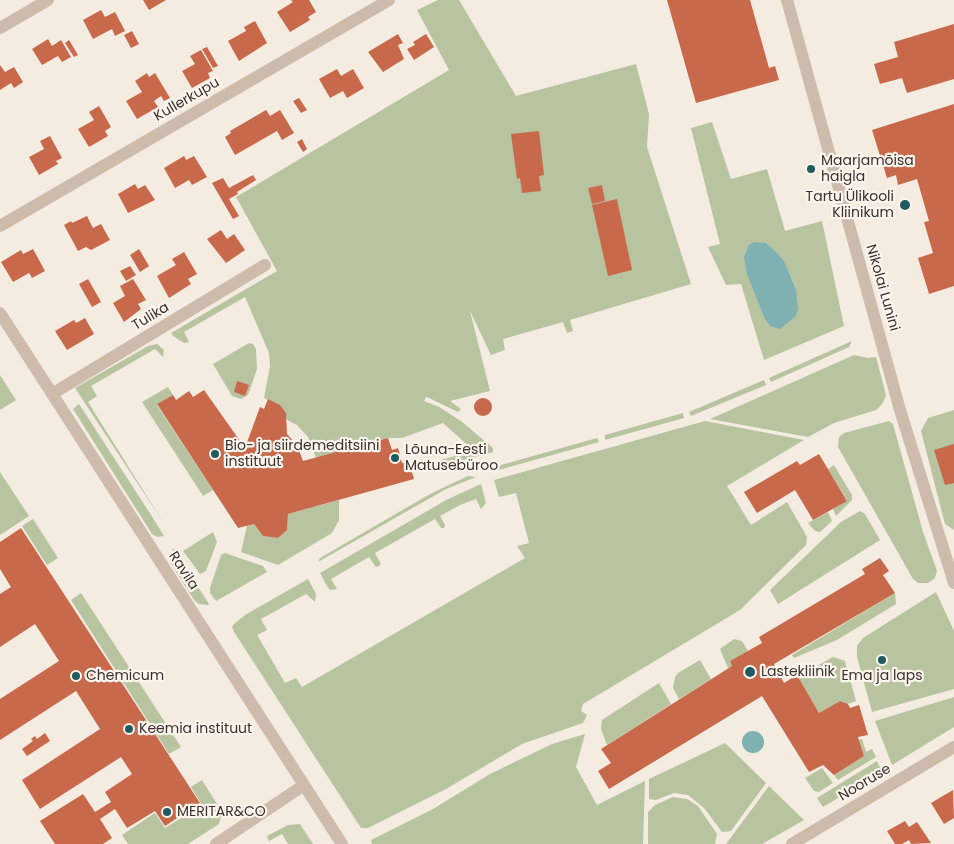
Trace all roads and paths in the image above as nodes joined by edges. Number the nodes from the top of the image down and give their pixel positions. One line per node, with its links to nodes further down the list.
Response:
1 (48, 0): 4 (street)
2 (389, 0): 5 (street, Kullerkupu)
3 (787, 0): 9 (street, Nikolai Lunini)
4 (0, 28)
5 (0, 226)
6 (265, 265): 8 (street, Tulika)
7 (0, 313): 8 (street, Ravila)
8 (52, 394): 11 (street, Ravila)
9 (954, 582)
10 (954, 747): 14 (street, Nooruse)
11 (304, 786): 12 (street); 13 (street, Ravila)
12 (216, 844)
13 (342, 844)
14 (792, 844)

